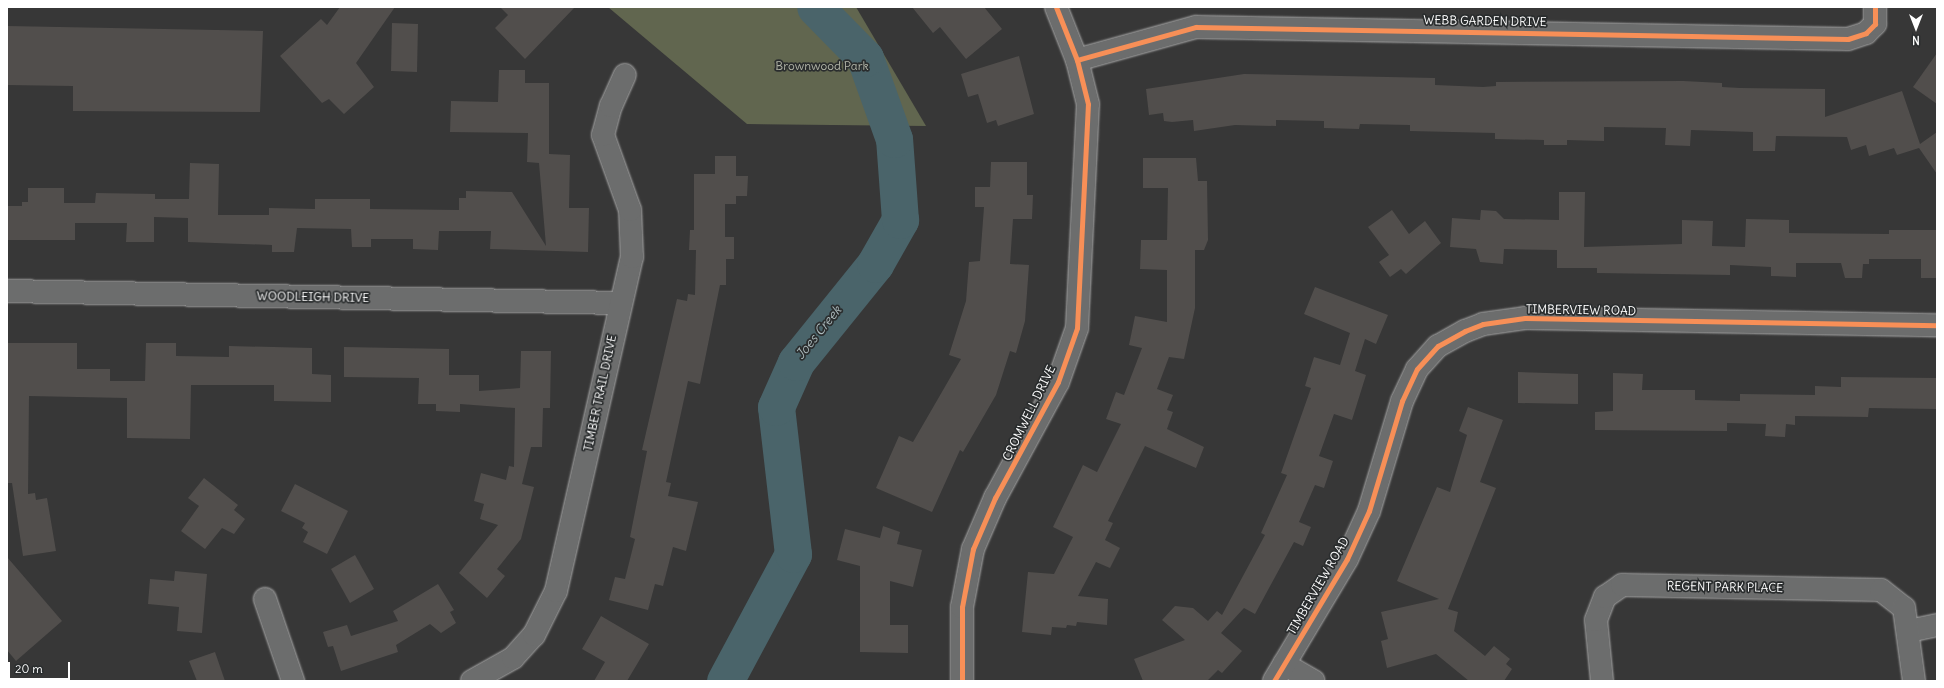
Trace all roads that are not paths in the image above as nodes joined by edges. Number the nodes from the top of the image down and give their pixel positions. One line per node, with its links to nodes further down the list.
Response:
1 (1056, 7): 3 (street, CROMWELL DRIVE)
2 (1875, 7): 3 (street, WEBB GARDEN DRIVE)
3 (1077, 60): 14 (street, CROMWELL DRIVE)
4 (625, 75): 6 (street, TIMBER TRAIL DRIVE)
5 (7, 291): 6 (street, WOODLEIGH DRIVE)
6 (620, 303): 13 (street, TIMBER TRAIL DRIVE)
7 (1937, 325): 11 (street, TIMBERVIEW ROAD)
8 (265, 599): 12 (street)
9 (1937, 625): 10 (street)
10 (1909, 631): 16 (street, REGENT PARK PLACE); 17 (street, REGENT PARK PLACE)
11 (1279, 673): 15 (street)
12 (293, 681)
13 (472, 681)
14 (962, 681)
15 (1314, 681)
16 (1602, 681)
17 (1914, 681)

